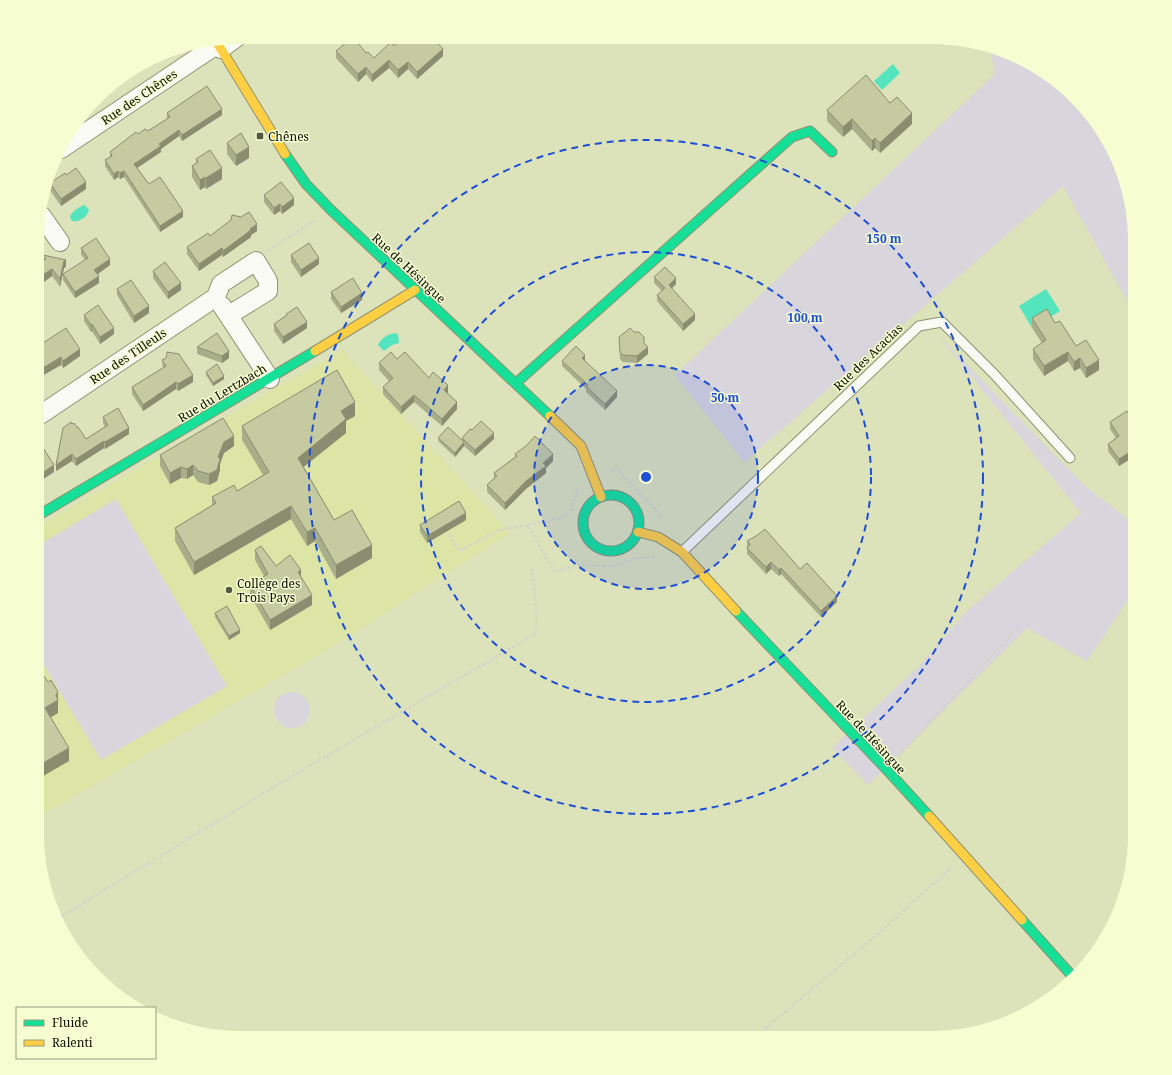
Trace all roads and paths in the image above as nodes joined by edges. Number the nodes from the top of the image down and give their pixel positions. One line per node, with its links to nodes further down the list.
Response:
1 (218, 45): 5 (main road, Rue de Hésingue)
2 (217, 46): 3 (street, Rue des Chênes)
3 (69, 145)
4 (832, 152): 13 (main road)
5 (331, 210): 8 (path); 9 (main road, Rue de Hésingue)
6 (45, 221): 7 (street)
7 (60, 242)
8 (256, 261): 10 (street, Rue des Tilleuls); 11 (street)
9 (415, 290): 12 (main road, Rue du Lertzbach); 13 (main road, Rue de Hésingue)
10 (216, 297): 11 (street); 14 (street, Rue des Tilleuls)
11 (229, 315): 12 (street)
12 (270, 379): 19 (main road, Rue du Lertzbach)
13 (516, 383): 17 (main road, Rue de Hésingue)
14 (44, 412)
15 (1070, 458): 24 (lane, Rue des Acacias)
16 (616, 468): 23 (path)
17 (594, 479): 18 (main road, Rue de Hésingue); 20 (path)
18 (601, 496): 21 (main road); 21 (main road)
19 (44, 512)
20 (528, 525): 22 (path); 23 (path)
21 (638, 532): 23 (main road, Rue de Hésingue)
22 (449, 535)
23 (658, 537): 24 (main road, Rue de Hésingue)
24 (682, 552): 27 (main road, Rue de Hésingue)
25 (532, 566): 29 (path)
26 (1021, 629): 27 (path)
27 (887, 770): 28 (main road, Rue de Hésingue)
28 (963, 854): 30 (main road, Rue de Hésingue); 31 (path)
29 (62, 915)
30 (1070, 973)
31 (762, 1031)

